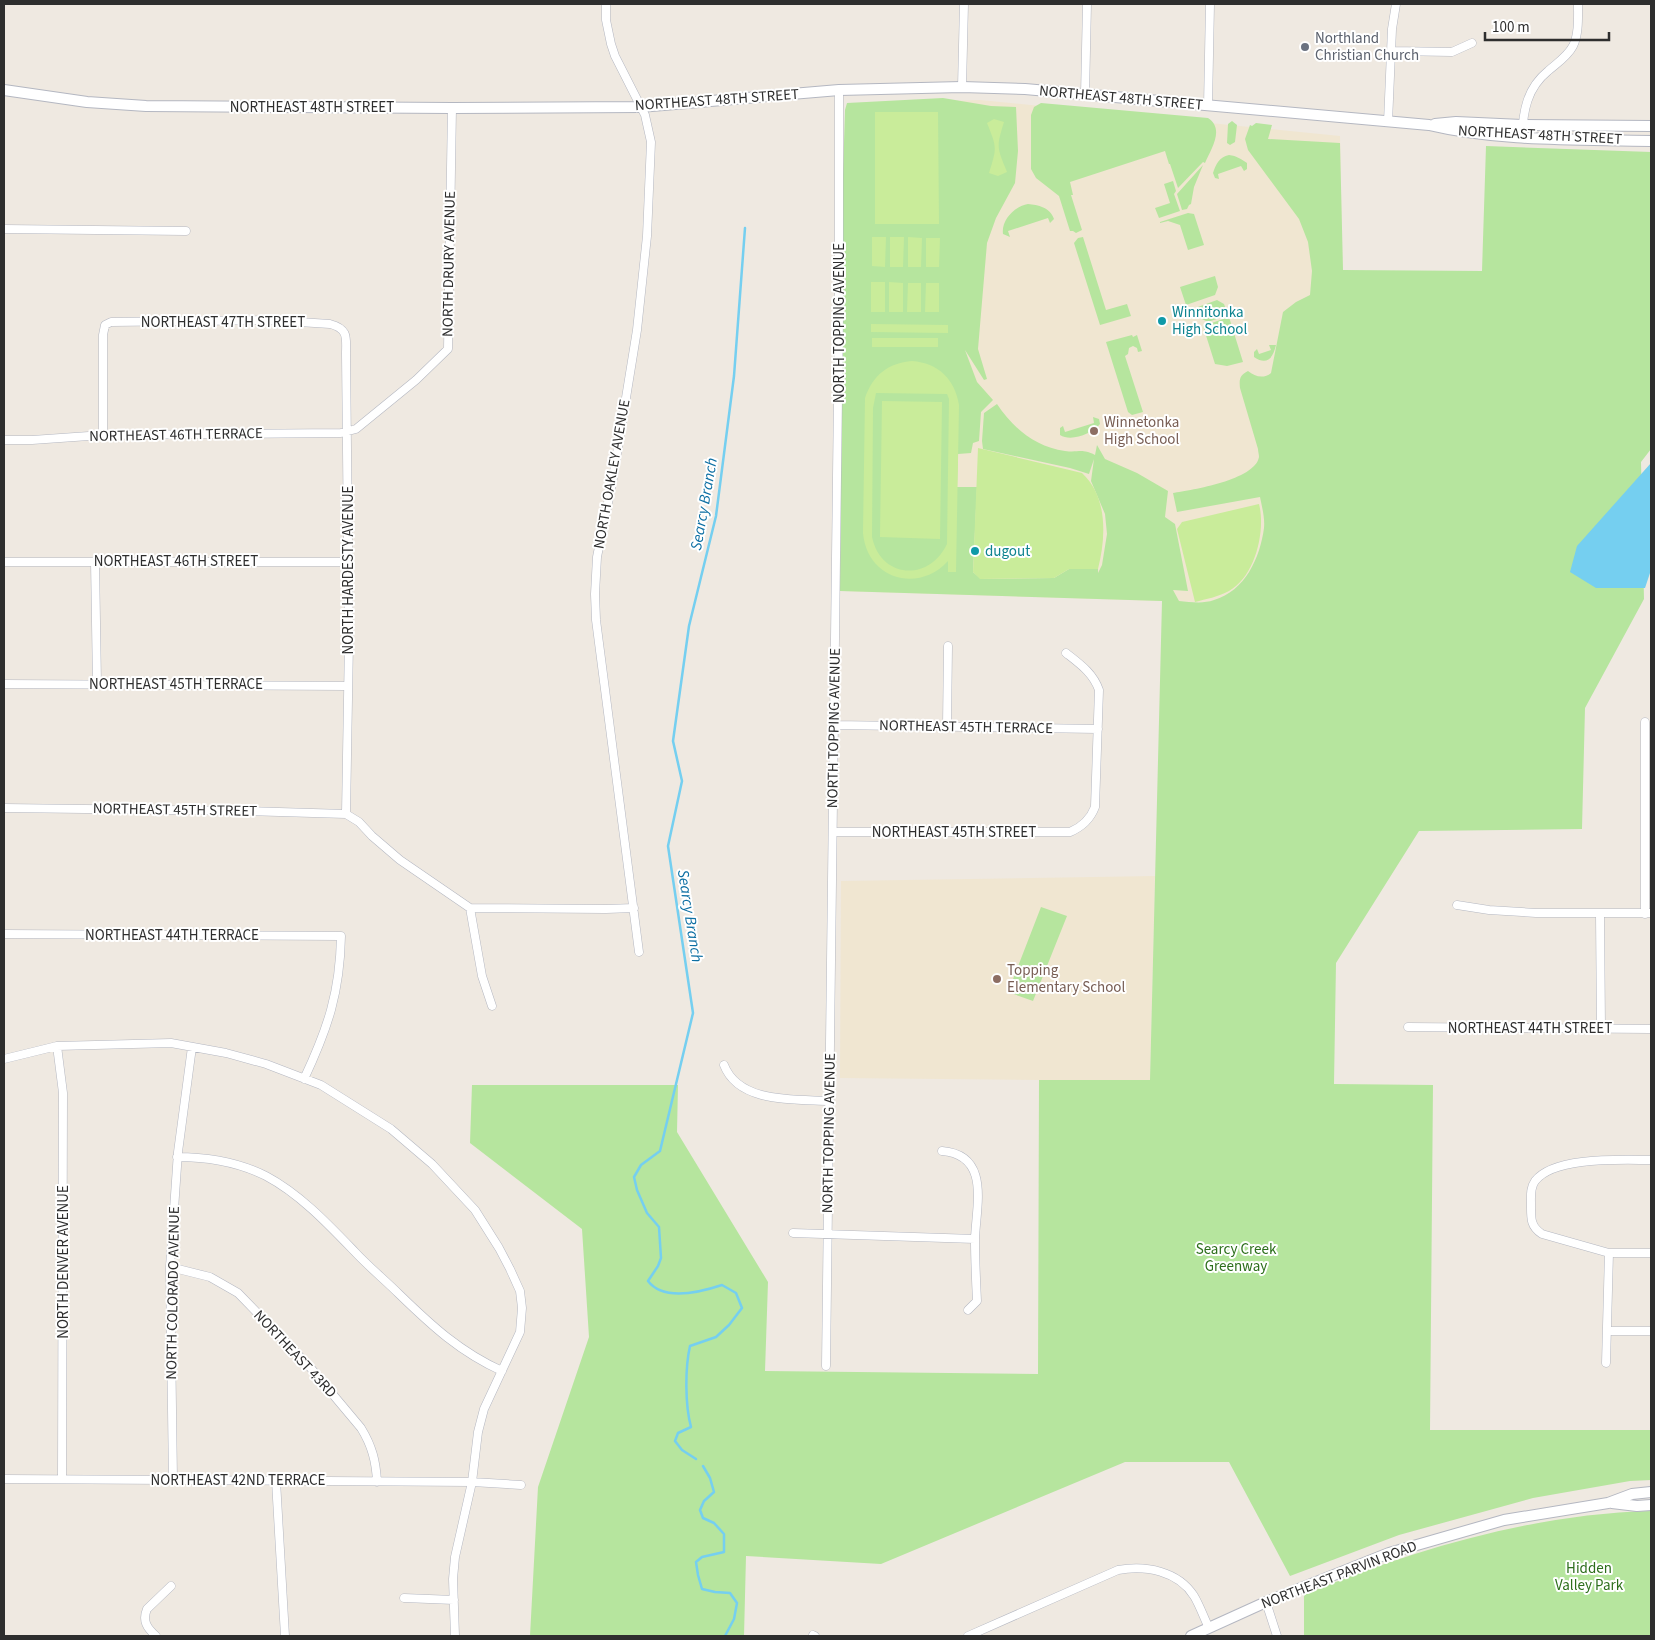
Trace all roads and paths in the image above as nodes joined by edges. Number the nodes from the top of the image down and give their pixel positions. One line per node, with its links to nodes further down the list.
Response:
1 (606, 4): 13 (street, NORTH OAKLEY AVENUE)
2 (964, 4): 9 (street)
3 (1087, 4): 12 (street)
4 (1210, 4): 14 (street)
5 (1396, 4): 8 (street)
6 (1578, 4): 18 (street)
7 (1472, 43): 8 (street)
8 (1392, 51): 16 (street)
9 (962, 87): 11 (street, NORTHEAST 48TH STREET); 12 (street, NORTHEAST 48TH STREET)
10 (4, 90): 15 (street, NORTHEAST 48TH STREET)
11 (839, 90): 13 (street, NORTHEAST 48TH STREET); 37 (street, NORTH TOPPING AVENUE)
12 (1085, 95): 14 (street, NORTHEAST 48TH STREET)
13 (640, 106): 15 (street, NORTHEAST 48TH STREET); 46 (street, NORTH OAKLEY AVENUE)
14 (1208, 106): 16 (street, NORTHEAST 48TH STREET)
15 (452, 108): 25 (street, NORTH DRURY AVENUE)
16 (1388, 122): 17 (street, NORTHEAST 48TH STREET)
17 (1429, 125): 18 (street, NORTHEAST 48TH STREET); 20 (street, NORTHEAST 48TH STREET)
18 (1522, 125): 19 (street, NORTHEAST 48TH STREET); 20 (street)
19 (1651, 126)
20 (1522, 137): 21 (street, NORTHEAST 48TH STREET)
21 (1651, 141)
22 (4, 229): 23 (street)
23 (186, 230)
24 (341, 328): 25 (street, NORTH HARDESTY AVENUE); 26 (street, NORTHEAST 47TH STREET)
25 (347, 431): 26 (street, NORTHEAST 46TH TERRACE); 30 (street, NORTH HARDESTY AVENUE)
26 (103, 435): 27 (street, NORTHEAST 46TH TERRACE)
27 (4, 440)
28 (95, 561): 29 (street, NORTHEAST 46TH STREET); 30 (street, NORTHEAST 46TH STREET); 34 (street)
29 (4, 562)
30 (348, 562): 35 (street, NORTH HARDESTY AVENUE)
31 (948, 646): 38 (street)
32 (1066, 653): 39 (street)
33 (4, 684): 34 (street, NORTHEAST 45TH TERRACE)
34 (96, 684): 35 (street, NORTHEAST 45TH TERRACE)
35 (348, 686): 42 (street, NORTH HARDESTY AVENUE)
36 (1645, 722): 40 (street)
37 (834, 724): 38 (street, NORTHEAST 45TH TERRACE); 43 (street, NORTH TOPPING AVENUE)
38 (947, 726): 39 (street, NORTHEAST 45TH TERRACE)
39 (1098, 729): 43 (street, NORTHEAST 45TH STREET)
40 (1648, 785): 48 (street)
41 (4, 808): 42 (street, NORTHEAST 45TH STREET)
42 (346, 814): 45 (street)
43 (833, 832): 60 (street, NORTH TOPPING AVENUE)
44 (1457, 905): 47 (street)
45 (470, 908): 46 (street); 51 (street)
46 (634, 908): 50 (street, NORTH OAKLEY AVENUE)
47 (1600, 914): 48 (street); 53 (street)
48 (1648, 914)
49 (4, 934): 59 (street, NORTHEAST 44TH TERRACE)
50 (639, 952)
51 (492, 1006)
52 (1408, 1027): 53 (street, NORTHEAST 44TH STREET)
53 (1601, 1029): 54 (street, NORTHEAST 44TH STREET)
54 (1651, 1029)
55 (57, 1046): 56 (street); 57 (street); 77 (street, NORTH DENVER AVENUE)
56 (192, 1047): 59 (street); 62 (street, NORTH COLORADO AVENUE)
57 (4, 1059)
58 (724, 1065): 60 (street)
59 (304, 1079): 75 (street)
60 (830, 1101): 65 (street, NORTH TOPPING AVENUE)
61 (942, 1152): 66 (street)
62 (178, 1157): 69 (street, NORTH COLORADO AVENUE); 75 (street)
63 (1651, 1160): 67 (street)
64 (792, 1234): 65 (street)
65 (828, 1235): 66 (street); 74 (street, NORTH TOPPING AVENUE)
66 (975, 1239): 70 (street)
67 (1609, 1253): 68 (street); 71 (street)
68 (1651, 1253)
69 (170, 1267): 78 (street, NORTH COLORADO AVENUE); 80 (street, NORTHEAST 43RD)
70 (968, 1310)
71 (1607, 1331): 72 (street); 73 (street)
72 (1651, 1331)
73 (1606, 1363)
74 (826, 1366)
75 (502, 1371): 81 (street)
76 (4, 1479): 77 (street, NORTHEAST 42ND TERRACE)
77 (62, 1479): 78 (street, NORTHEAST 42ND TERRACE)
78 (173, 1480): 79 (street, NORTHEAST 42ND TERRACE)
79 (276, 1481): 80 (street, NORTHEAST 42ND TERRACE); 92 (street)
80 (377, 1482): 81 (street, NORTHEAST 42ND TERRACE)
81 (472, 1482): 82 (street); 88 (street)
82 (521, 1485)
83 (1651, 1492): 84 (street, NORTHEAST PARVIN ROAD)
84 (1608, 1503): 85 (street, NORTHEAST PARVIN ROAD); 89 (street, NORTHEAST PARVIN ROAD)
85 (1651, 1506)
86 (171, 1586): 91 (street)
87 (404, 1598): 88 (street)
88 (454, 1600): 93 (street)
89 (1266, 1602): 90 (street, NORTHEAST PARVIN ROAD); 96 (street)
90 (1209, 1628): 94 (street); 95 (street, NORTHEAST PARVIN ROAD)
91 (156, 1636)
92 (285, 1636)
93 (455, 1636)
94 (968, 1636)
95 (1191, 1636)
96 (1277, 1636)

